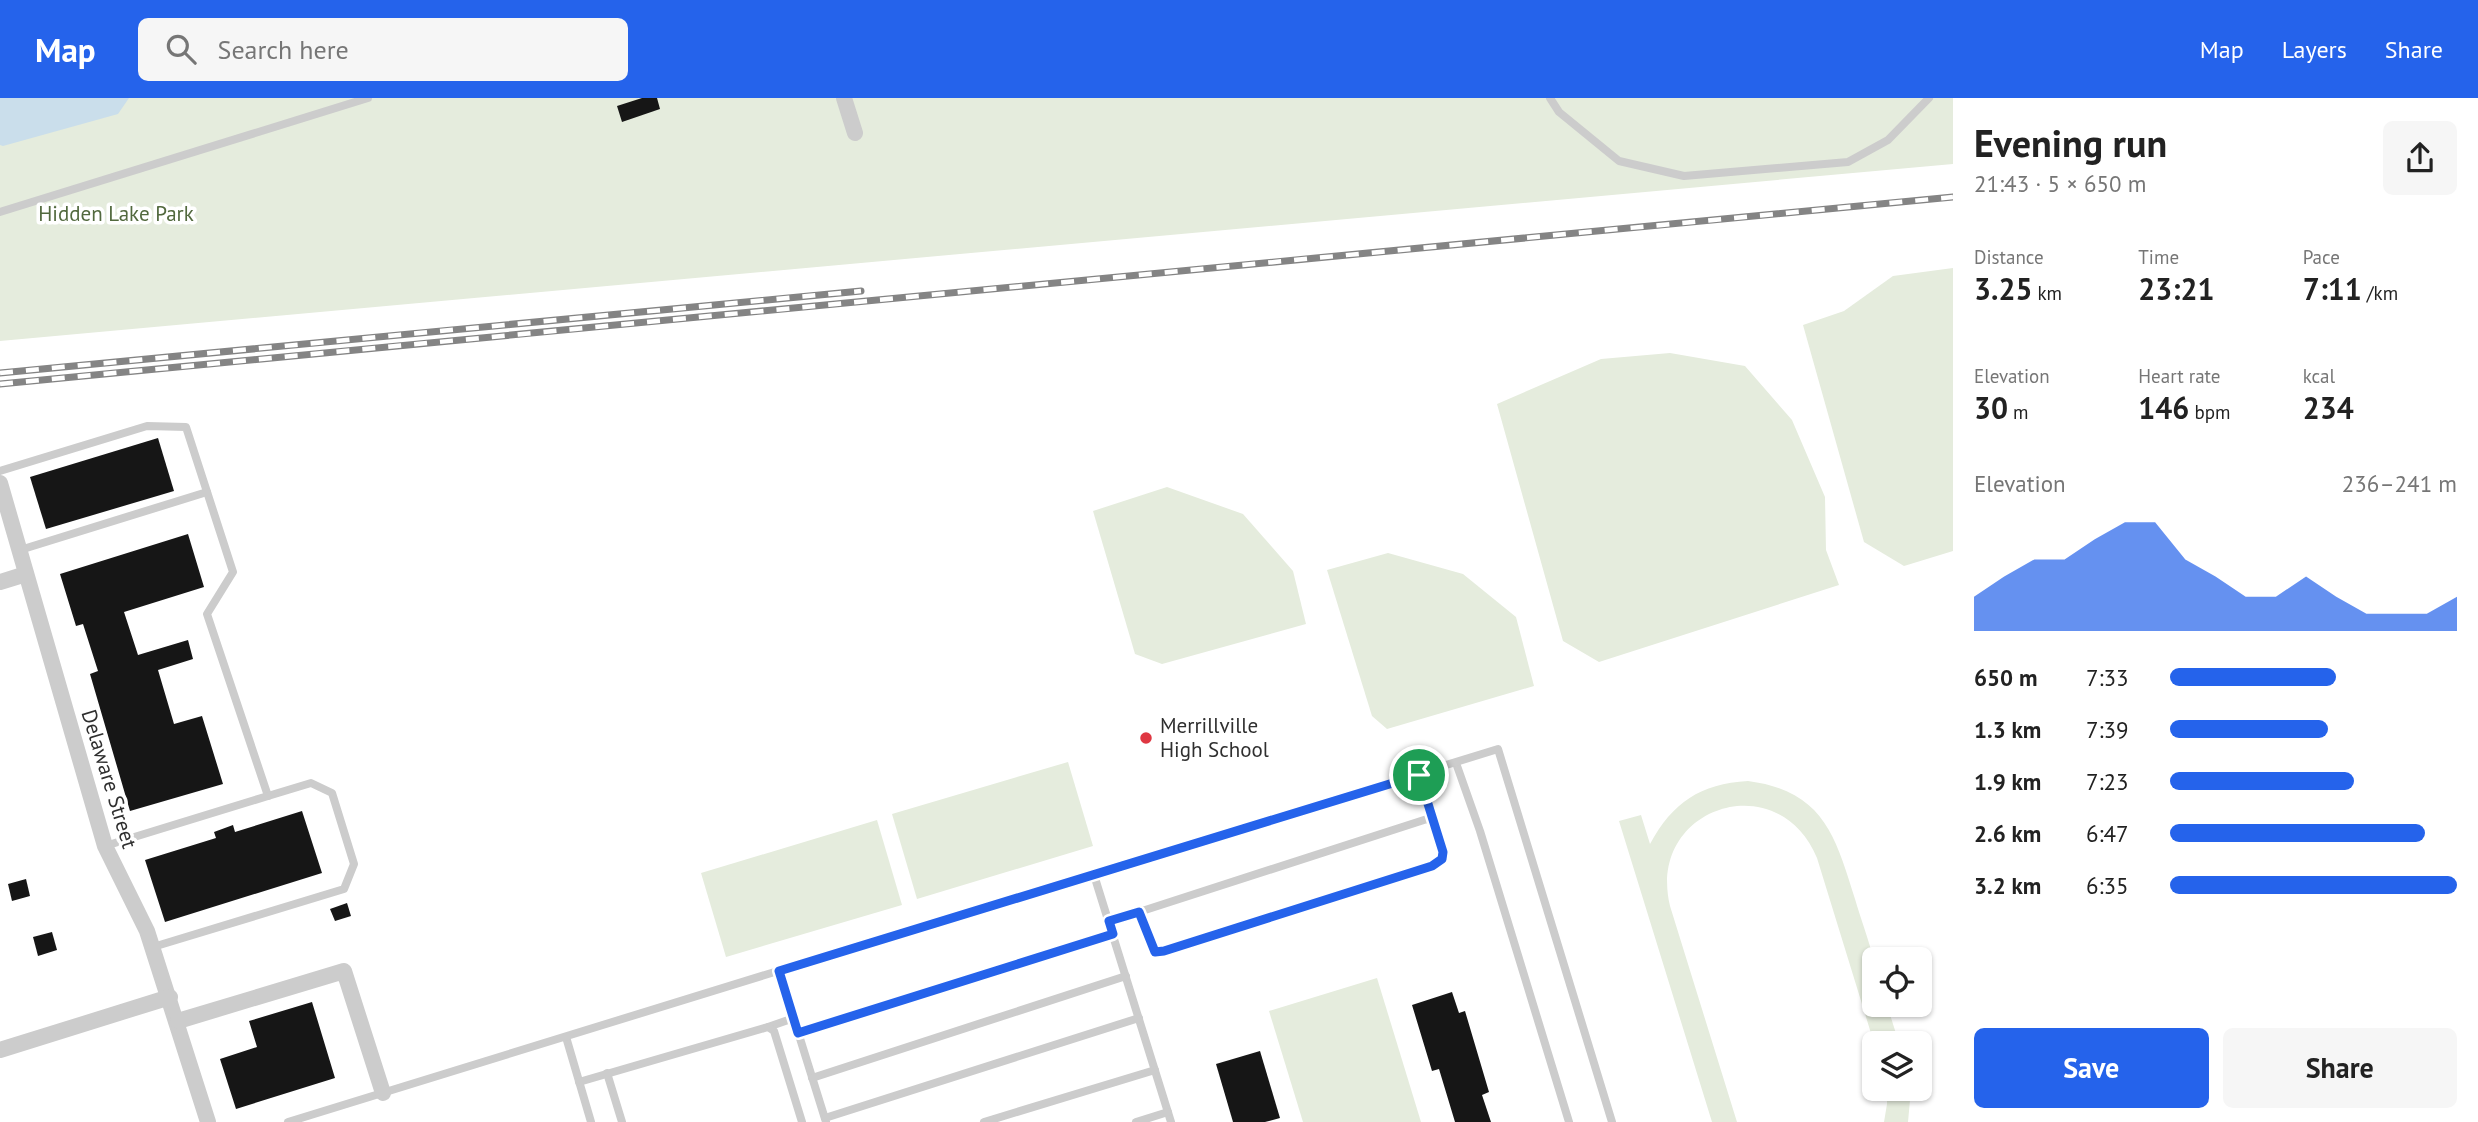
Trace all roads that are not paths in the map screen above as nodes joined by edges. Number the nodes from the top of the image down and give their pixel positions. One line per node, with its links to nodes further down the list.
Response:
1 (368, 98): 6 (lane)
2 (844, 98): 5 (street)
3 (1550, 98): 4 (lane)
4 (1929, 98)
5 (855, 133)
6 (0, 212)
7 (0, 471): 9 (lane)
8 (0, 483): 10 (street, Delaware Street)
9 (207, 492): 10 (lane); 15 (lane)
10 (20, 550): 11 (street, Delaware Street)
11 (26, 574): 12 (street); 17 (street, Delaware Street)
12 (0, 582)
13 (1455, 763): 14 (lane); 48 (lane); 49 (lane)
14 (1419, 775): 16 (lane); 18 (lane)
15 (268, 796): 17 (lane); 22 (lane)
16 (1434, 823): 19 (lane); 19 (lane)
17 (105, 846): 22 (street, Delaware Street)
18 (1094, 874): 20 (lane); 23 (lane)
19 (1139, 912): 20 (lane)
20 (1109, 921): 21 (lane)
21 (1113, 934): 24 (lane); 30 (lane)
22 (153, 947): 25 (street, Delaware Street)
23 (779, 971): 26 (lane); 31 (lane)
24 (1126, 976): 27 (lane); 35 (lane)
25 (170, 997): 28 (street, Delaware Street); 32 (street)
26 (794, 1018): 29 (lane); 30 (lane)
27 (1139, 1018): 33 (lane); 39 (lane)
28 (178, 1021): 37 (street); 40 (street, Delaware Street)
29 (768, 1027): 34 (lane); 44 (lane)
30 (798, 1033): 35 (lane)
31 (566, 1037): 36 (lane); 37 (lane)
32 (0, 1050)
33 (1155, 1070): 38 (lane); 45 (lane)
34 (607, 1073): 36 (lane); 43 (lane)
35 (812, 1078): 39 (lane)
36 (579, 1082): 42 (lane)
37 (383, 1093): 41 (lane)
38 (1168, 1112): 46 (lane); 47 (lane)
39 (825, 1120)
40 (208, 1122)
41 (288, 1122)
42 (591, 1122)
43 (622, 1122)
44 (802, 1122)
45 (984, 1122)
46 (1136, 1122)
47 (1171, 1122)
48 (1569, 1122)
49 (1612, 1122)

